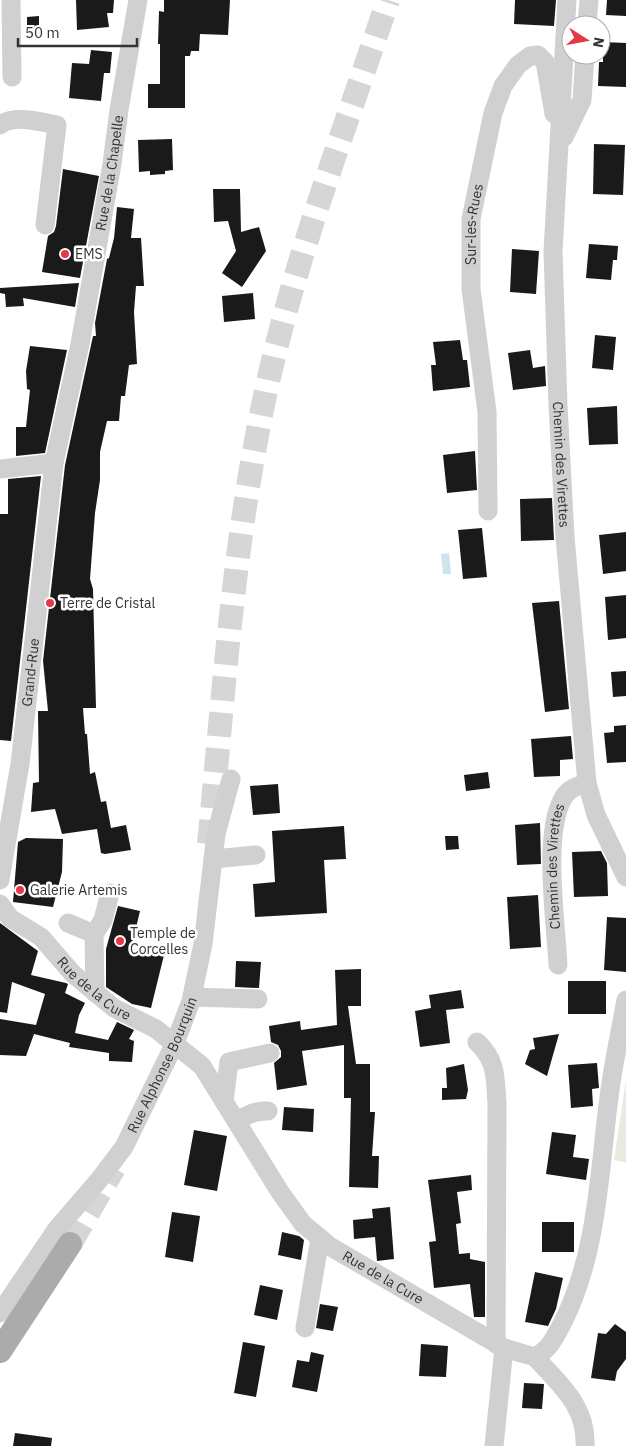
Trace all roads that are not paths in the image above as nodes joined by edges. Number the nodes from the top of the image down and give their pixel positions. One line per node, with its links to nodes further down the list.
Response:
1 (11, 0): 7 (street)
2 (138, 0): 11 (street, Rue de la Chapelle)
3 (568, 0): 9 (street)
4 (589, 0): 5 (street)
5 (588, 15)
6 (584, 65): 9 (street)
7 (12, 77)
8 (0, 125): 10 (street)
9 (560, 145): 13 (street, Sur-les-Rues); 15 (street, Chemin des Virettes)
10 (45, 225)
11 (54, 463): 12 (street); 18 (street, Grand-Rue)
12 (0, 469)
13 (488, 511)
14 (231, 779): 17 (street, Rue Alphonse Bourquin)
15 (587, 783): 19 (street, Chemin des Virettes); 24 (street, Chemin des Virettes)
16 (256, 855): 17 (street)
17 (213, 859): 26 (street, Rue Alphonse Bourquin)
18 (1, 875)
19 (626, 877)
20 (110, 893): 23 (street)
21 (0, 904): 25 (street, Rue de la Cure)
22 (68, 923): 23 (street)
23 (94, 934): 25 (street)
24 (558, 966)
25 (96, 993): 30 (street, Rue de la Cure)
26 (192, 997): 27 (street); 30 (street, Rue Alphonse Bourquin)
27 (258, 999)
28 (626, 1000): 41 (street)
29 (477, 1042): 39 (street)
30 (175, 1043): 32 (street, Rue de la Cure); 37 (street, Rue Alphonse Bourquin)
31 (270, 1053): 32 (street)
32 (224, 1101): 34 (street, Rue de la Cure)
33 (268, 1111): 34 (street)
34 (236, 1121): 35 (street, Rue de la Cure)
35 (320, 1238): 38 (street); 39 (street, Rue de la Cure)
36 (70, 1244): 40 (main road)
37 (0, 1313)
38 (305, 1328)
39 (500, 1346): 41 (street, Rue de la Cure); 42 (street)
40 (0, 1351)
41 (535, 1357): 43 (street)
42 (494, 1446)
43 (585, 1446)

